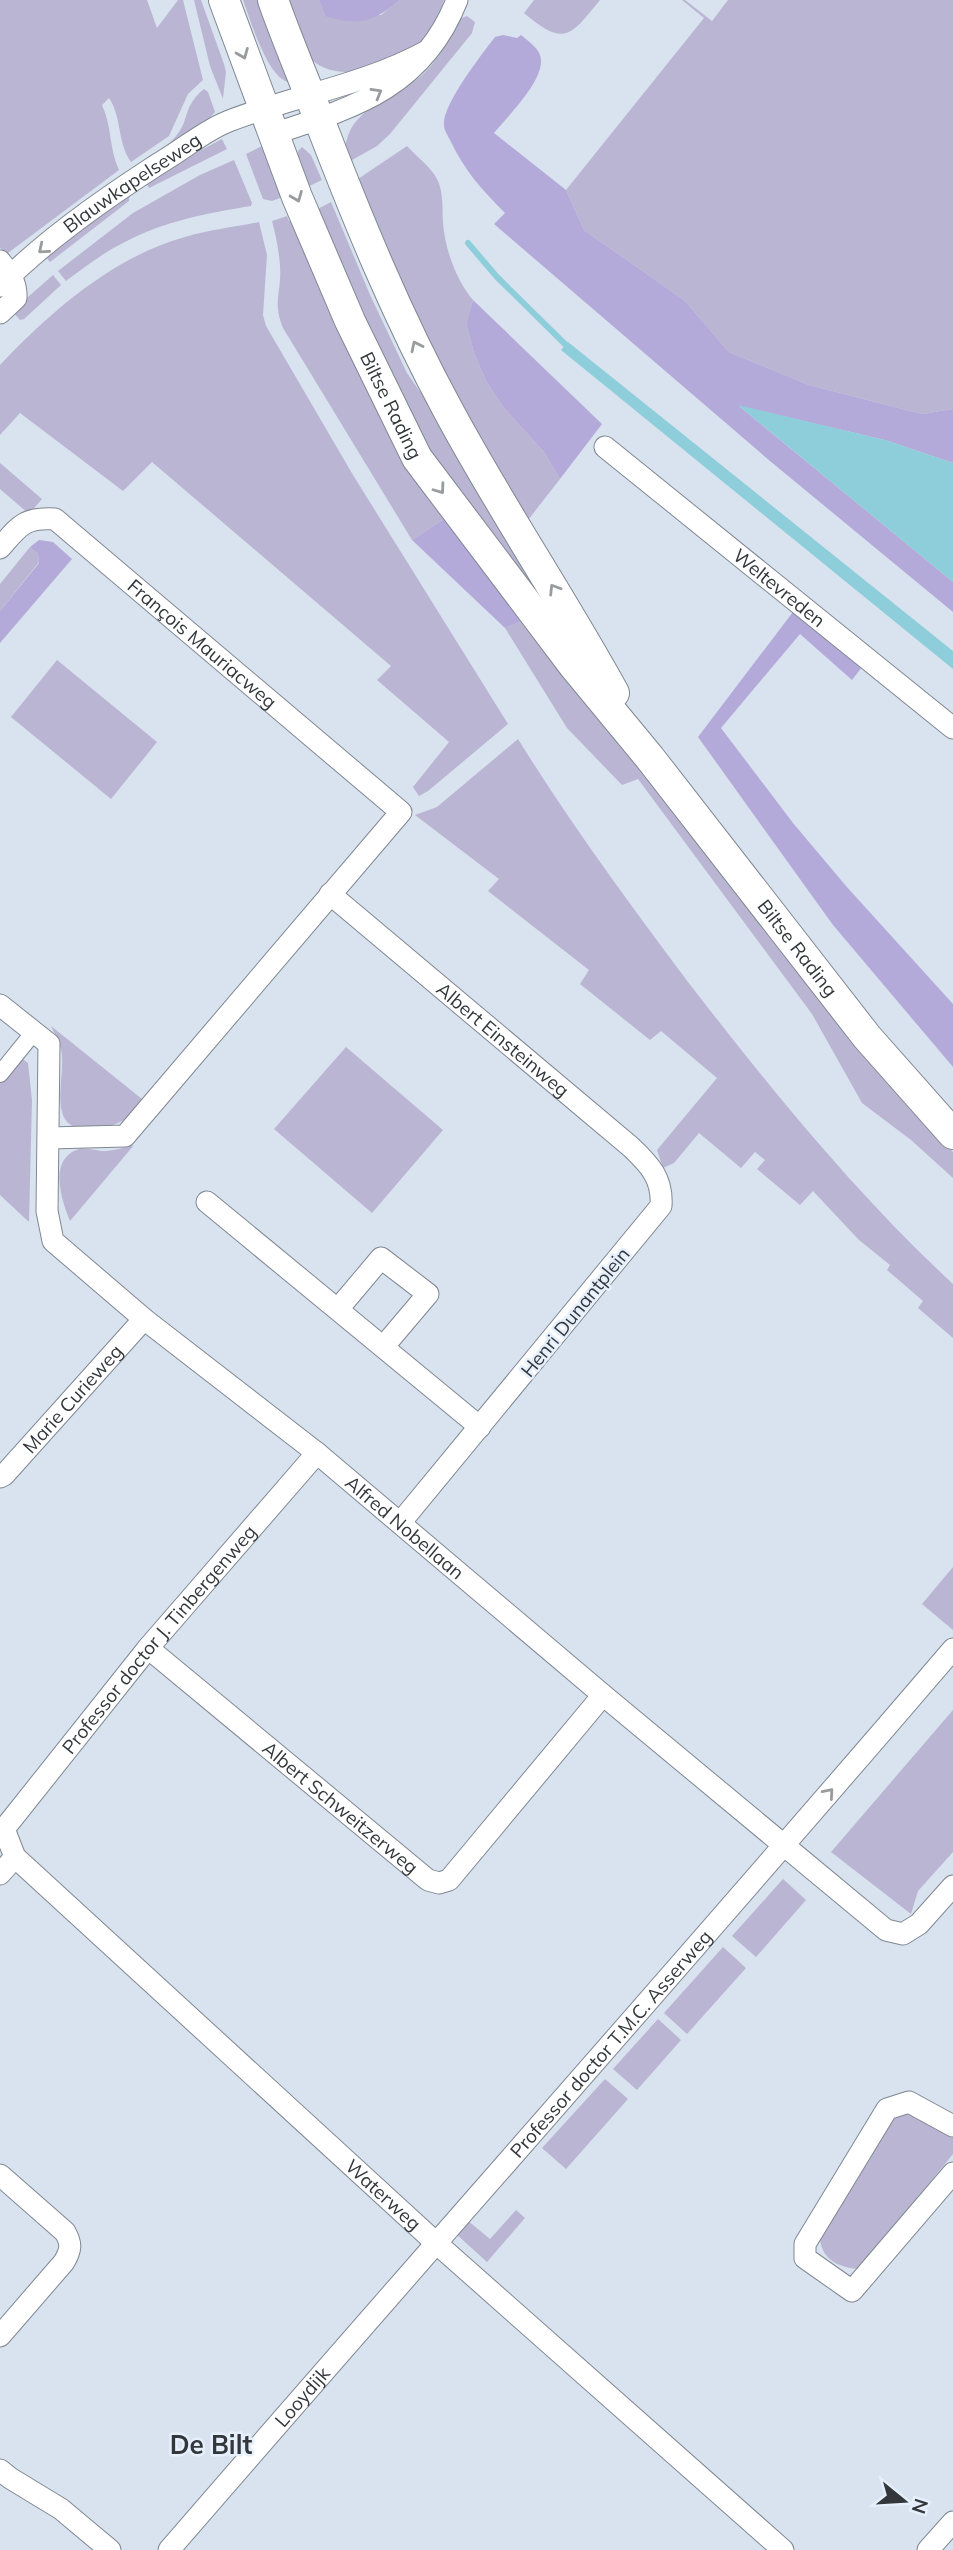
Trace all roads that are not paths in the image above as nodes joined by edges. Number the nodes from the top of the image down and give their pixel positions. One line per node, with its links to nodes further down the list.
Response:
1 (223, 0): 5 (main road, Biltse Rading, one-way to 5)
2 (273, 0): 4 (main road, Biltse Rading)
3 (457, 0): 4 (street, Blauwkapelseweg)
4 (314, 107): 5 (street, Blauwkapelseweg); 11 (main road, Biltse Rading, one-way to 4)
5 (269, 121): 6 (street, Blauwkapelseweg, one-way to 6); 11 (main road, Biltse Rading, one-way to 11)
6 (3, 272): 7 (street, Blauwkapelseweg)
7 (0, 313)
8 (605, 447): 10 (street, Weltevreden)
9 (0, 548): 12 (street, François Mauriacweg)
10 (953, 728)
11 (650, 758): 16 (main road, Biltse Rading)
12 (330, 894): 17 (street); 18 (street, Albert Einsteinweg)
13 (0, 1005): 14 (street, Alfred Nobellaan)
14 (34, 1032): 15 (street); 17 (street, Alfred Nobellaan)
15 (0, 1074)
16 (953, 1134)
17 (49, 1138): 21 (street, Alfred Nobellaan)
18 (662, 1194): 23 (street, Henri Dunantplein)
19 (207, 1202): 20 (street)
20 (338, 1309): 22 (street); 22 (street)
21 (144, 1319): 24 (street, Alfred Nobellaan); 25 (street, Marie Curieweg)
22 (384, 1346): 23 (street)
23 (480, 1427): 26 (street, Henri Dunantplein)
24 (317, 1453): 26 (street, Alfred Nobellaan); 27 (street, Professor doctor J. Tinbergenweg)
25 (0, 1477)
26 (400, 1524): 29 (street, Alfred Nobellaan)
27 (148, 1648): 29 (street, Albert Schweitzerweg); 30 (street, Professor doctor J. Tinbergenweg)
28 (953, 1650): 31 (street, Professor doctor T.M.C. Asserweg, one-way to 28)
29 (603, 1695): 31 (street, Alfred Nobellaan)
30 (2, 1829): 32 (street, Waterweg)
31 (785, 1845): 34 (street, Alfred Nobellaan); 38 (street, Professor doctor T.M.C. Asserweg)
32 (15, 1857): 33 (street); 38 (street, Waterweg)
33 (0, 1874)
34 (953, 1886)
35 (953, 2126): 36 (street)
36 (953, 2173)
37 (0, 2175): 39 (street)
38 (435, 2242): 43 (street, Looydijk); 44 (street, Waterweg)
39 (0, 2336)
40 (0, 2470): 42 (street)
41 (953, 2522): 45 (street)
42 (110, 2550)
43 (169, 2550)
44 (783, 2550)
45 (929, 2550)

